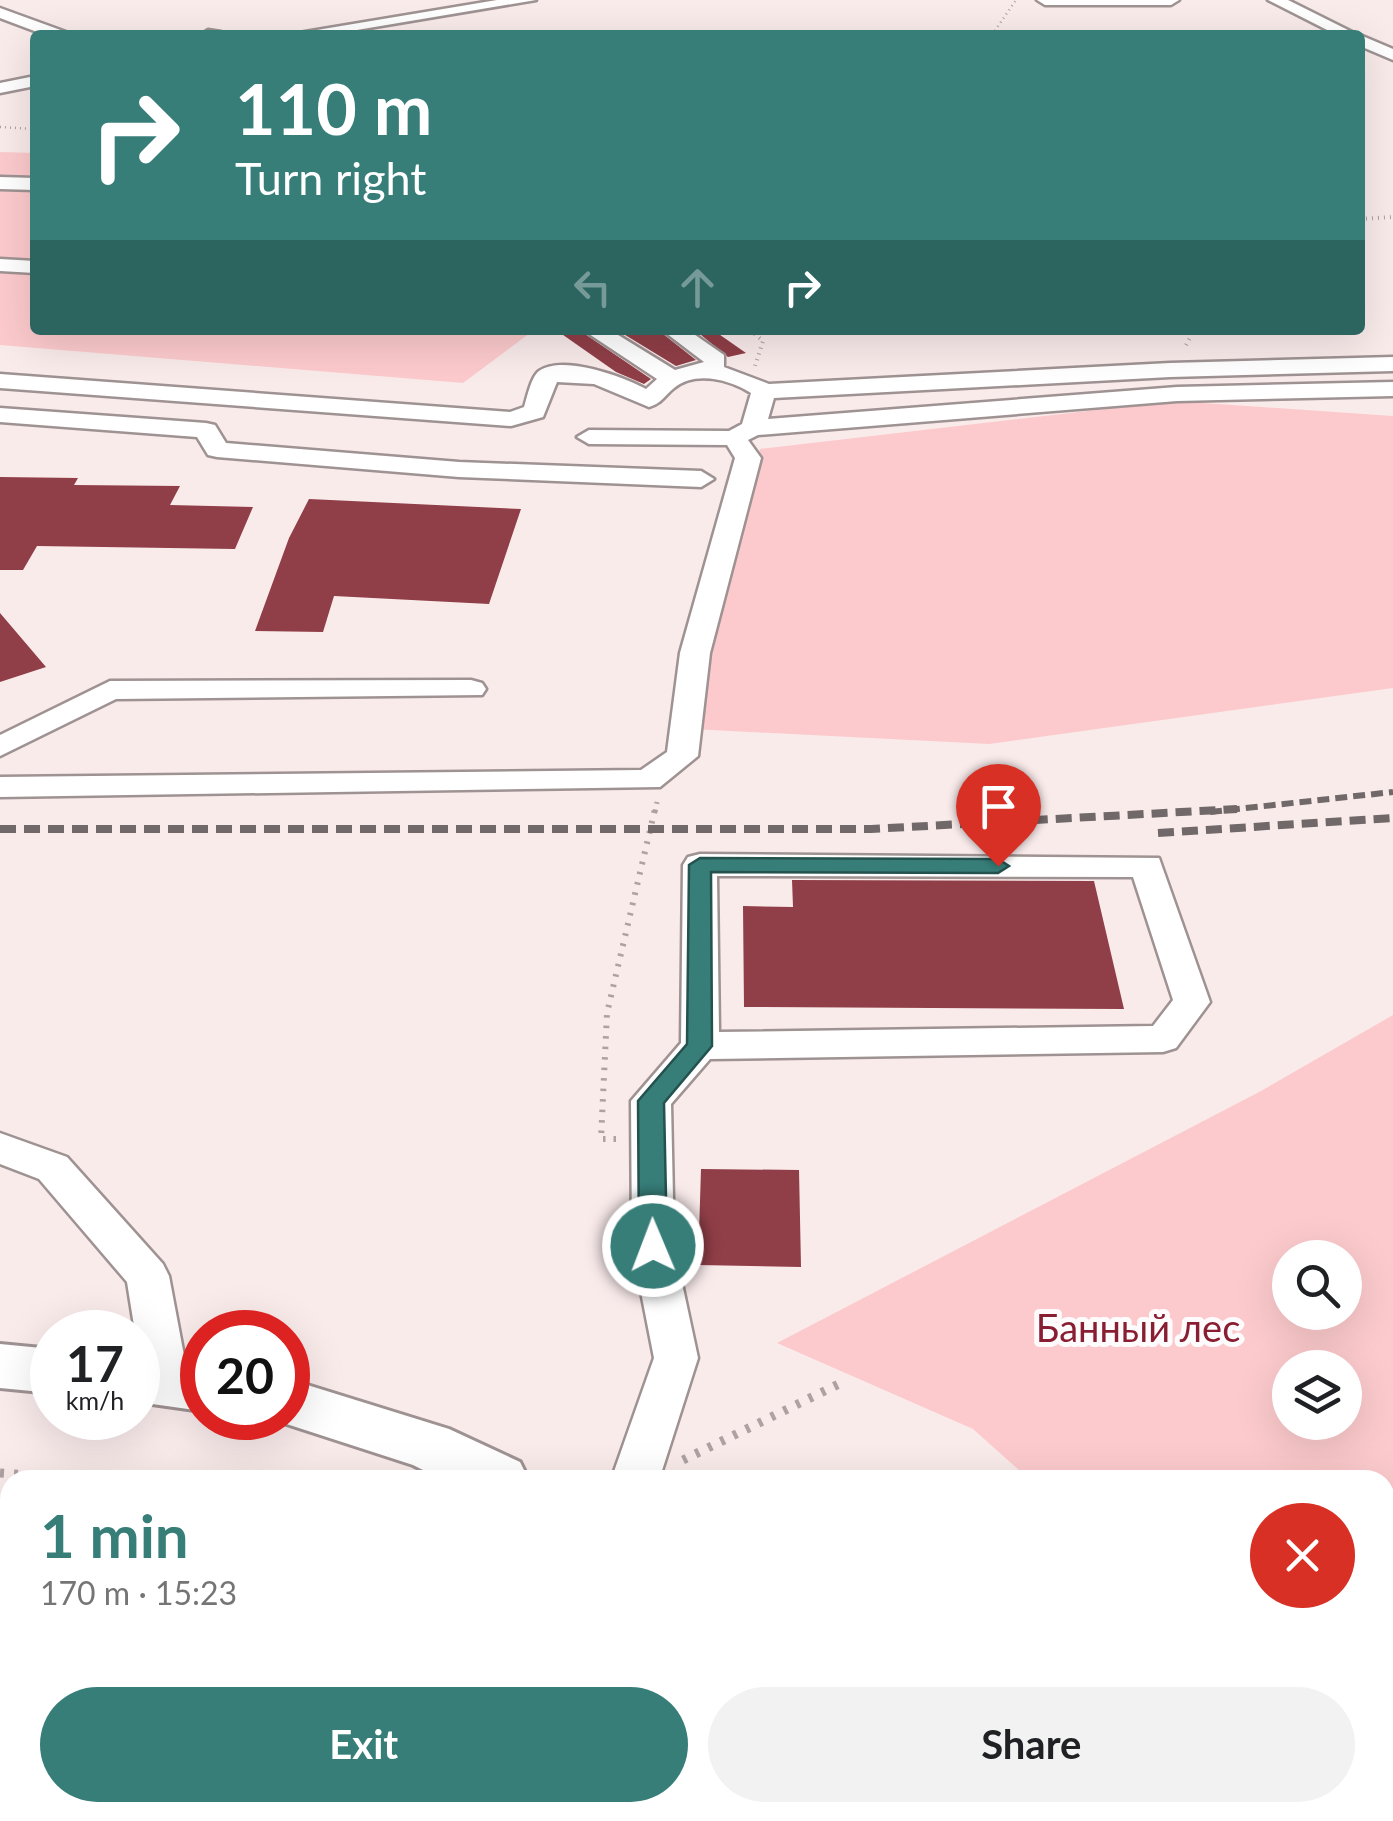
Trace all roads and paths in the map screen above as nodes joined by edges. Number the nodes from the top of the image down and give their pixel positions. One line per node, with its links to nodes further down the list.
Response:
1 (528, 0): 8 (street)
2 (1016, 0): 9 (path)
3 (1045, 0): 4 (street)
4 (1171, 0)
5 (1276, 0): 10 (street)
6 (0, 12): 7 (street)
7 (47, 30)
8 (329, 30)
9 (997, 30)
10 (1339, 30)
11 (1365, 42): 12 (street)
12 (1393, 56)
13 (30, 83): 14 (street)
14 (0, 88)
15 (0, 128): 16 (path)
16 (30, 129)
17 (0, 183): 18 (street)
18 (30, 184)
19 (1393, 217): 20 (path)
20 (1365, 219)
21 (0, 265): 22 (street)
22 (30, 267)
23 (602, 335): 30 (street)
24 (678, 335): 29 (street)
25 (756, 335): 33 (path)
26 (1190, 338): 27 (street); 32 (street)
27 (1393, 345)
28 (1393, 364): 32 (street)
29 (713, 367): 30 (street); 33 (street)
30 (672, 378): 35 (street)
31 (0, 381): 35 (street)
32 (1174, 382): 33 (street); 34 (street); 37 (street)
33 (755, 384): 37 (street)
34 (1390, 390)
35 (649, 400): 37 (street)
36 (0, 414): 38 (street)
37 (744, 433): 41 (street)
38 (701, 479)
39 (470, 689): 40 (street)
40 (0, 747)
41 (662, 770): 42 (street); 44 (path)
42 (0, 786)
43 (700, 1046): 43 (street); 44 (street)
44 (652, 1138): 54 (street)
45 (0, 1148): 49 (street)
46 (0, 1366): 47 (main road)
47 (30, 1369)
48 (841, 1382): 52 (path)
49 (169, 1383)
50 (310, 1412): 51 (main road)
51 (427, 1463): 53 (main road)
52 (674, 1464)
53 (457, 1470)
54 (637, 1470)

